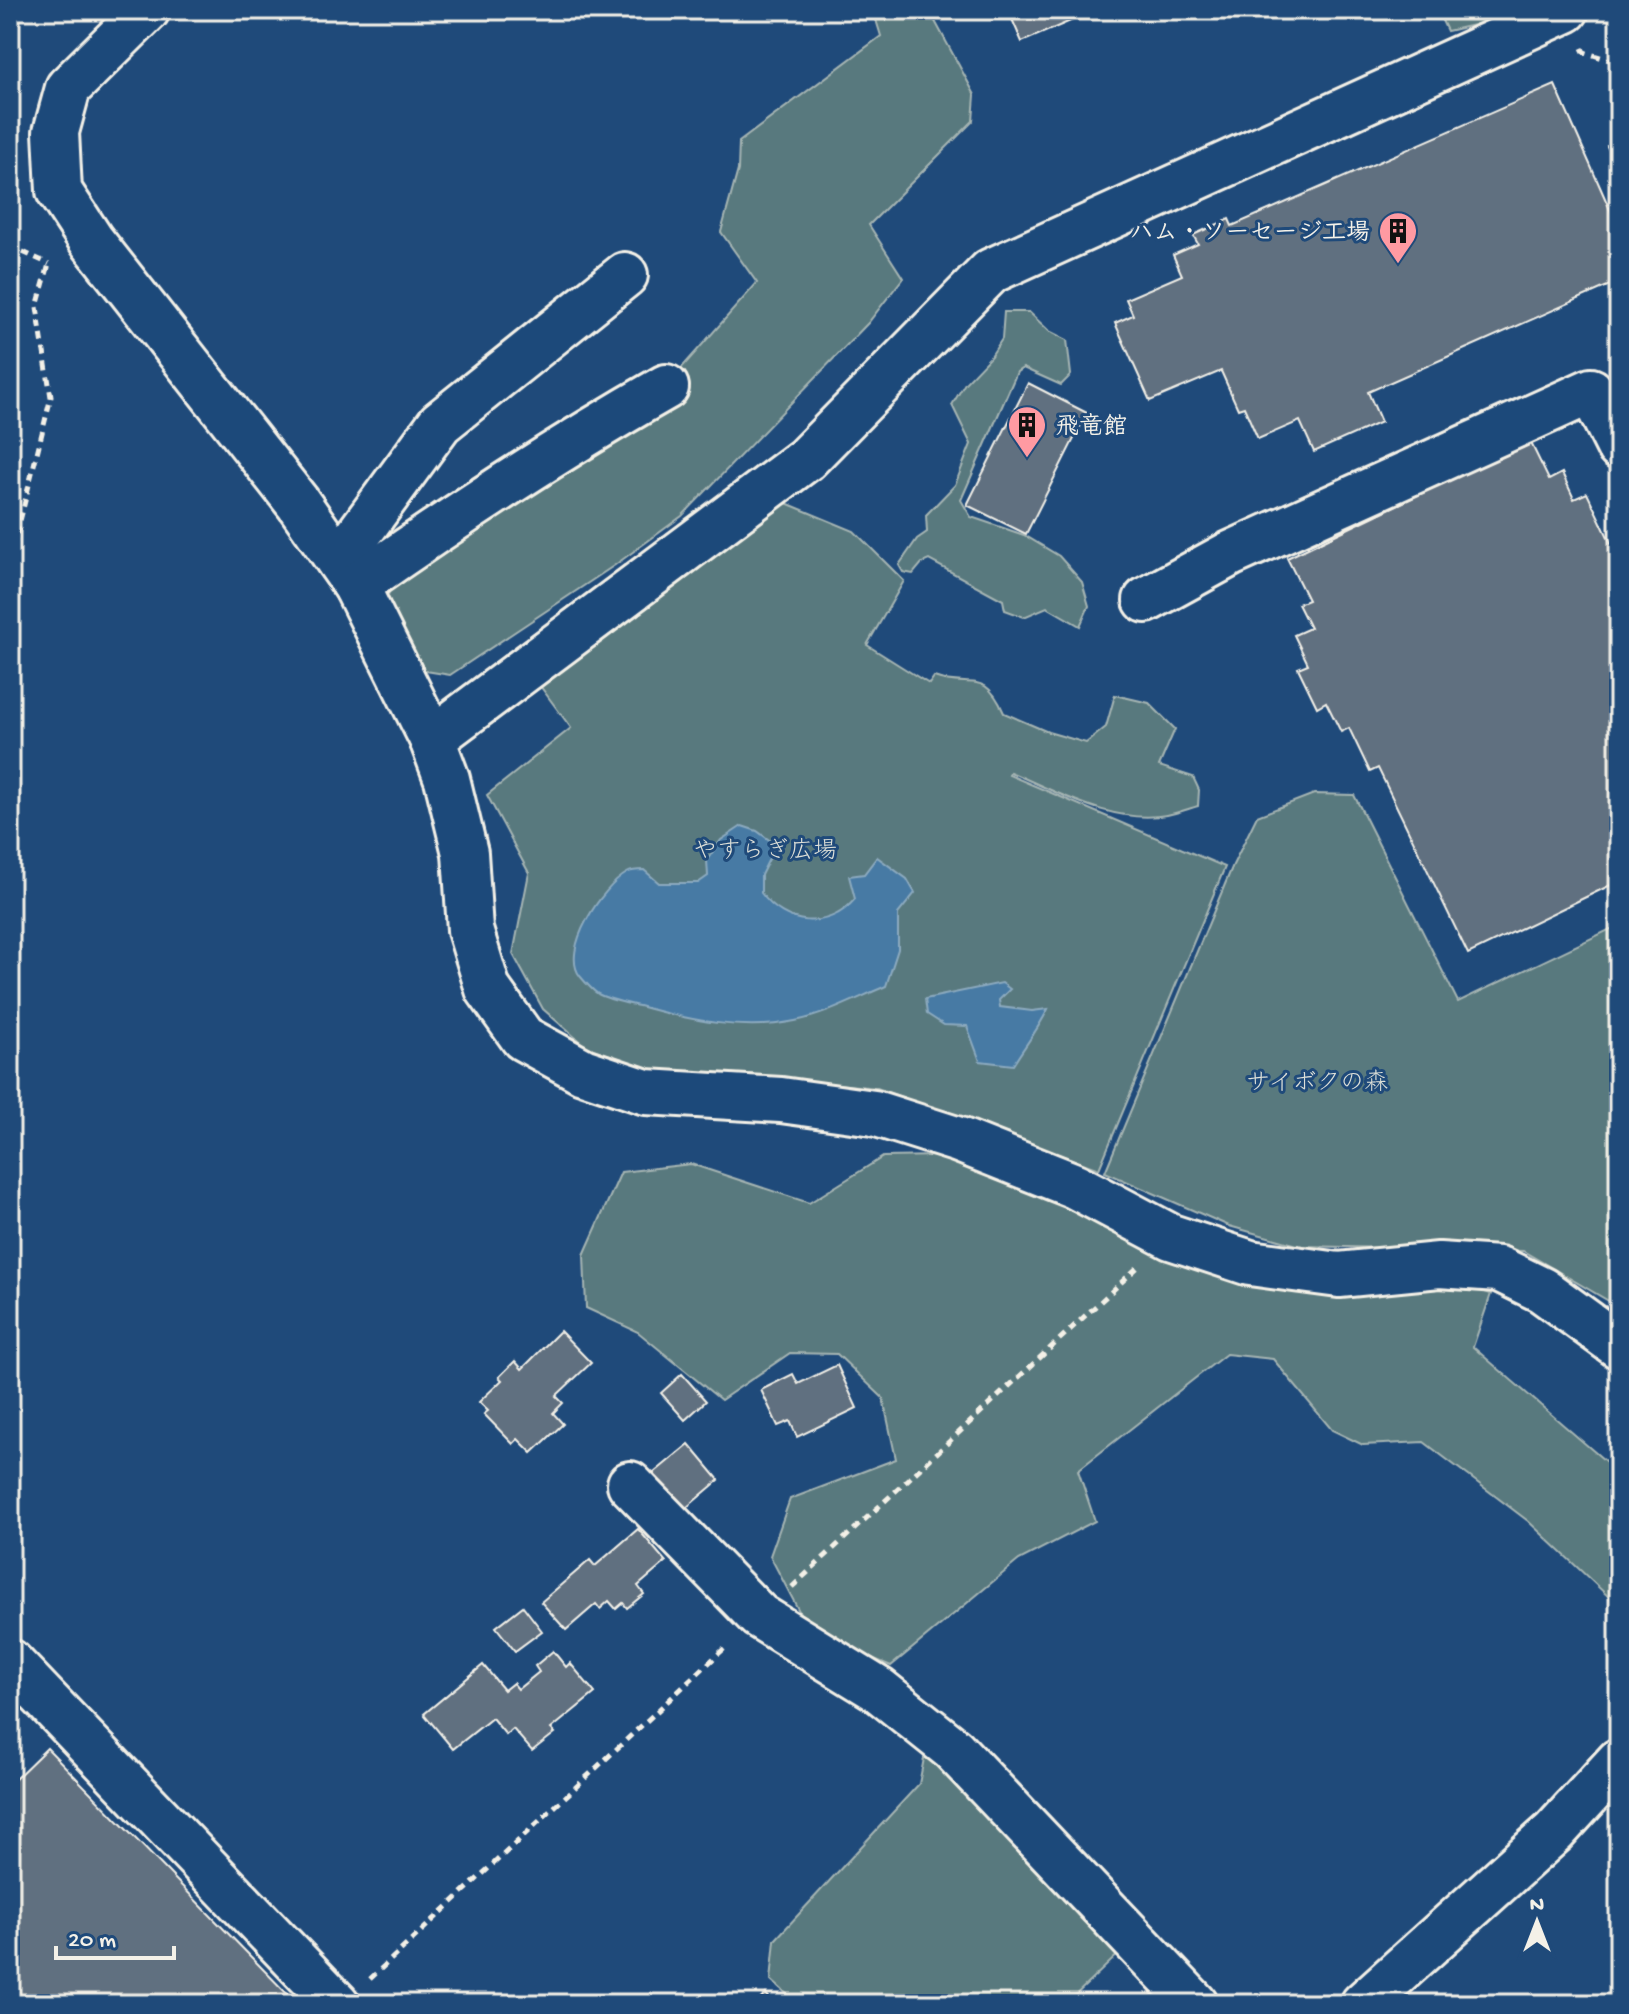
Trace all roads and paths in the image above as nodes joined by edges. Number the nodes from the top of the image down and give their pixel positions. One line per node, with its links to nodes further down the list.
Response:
1 (147, 10): 8 (street)
2 (1545, 14): 10 (street)
3 (49, 264): 7 (path)
4 (625, 275): 8 (street)
5 (666, 387): 8 (street)
6 (1619, 447): 9 (street)
7 (10, 561)
8 (347, 574): 10 (street)
9 (1146, 600)
10 (432, 739): 11 (street)
11 (1619, 1346)
12 (630, 1484): 16 (street)
13 (10, 1662): 15 (street)
14 (1619, 1761): 17 (street)
15 (337, 2004)
16 (1195, 2004)
17 (1363, 2004)

